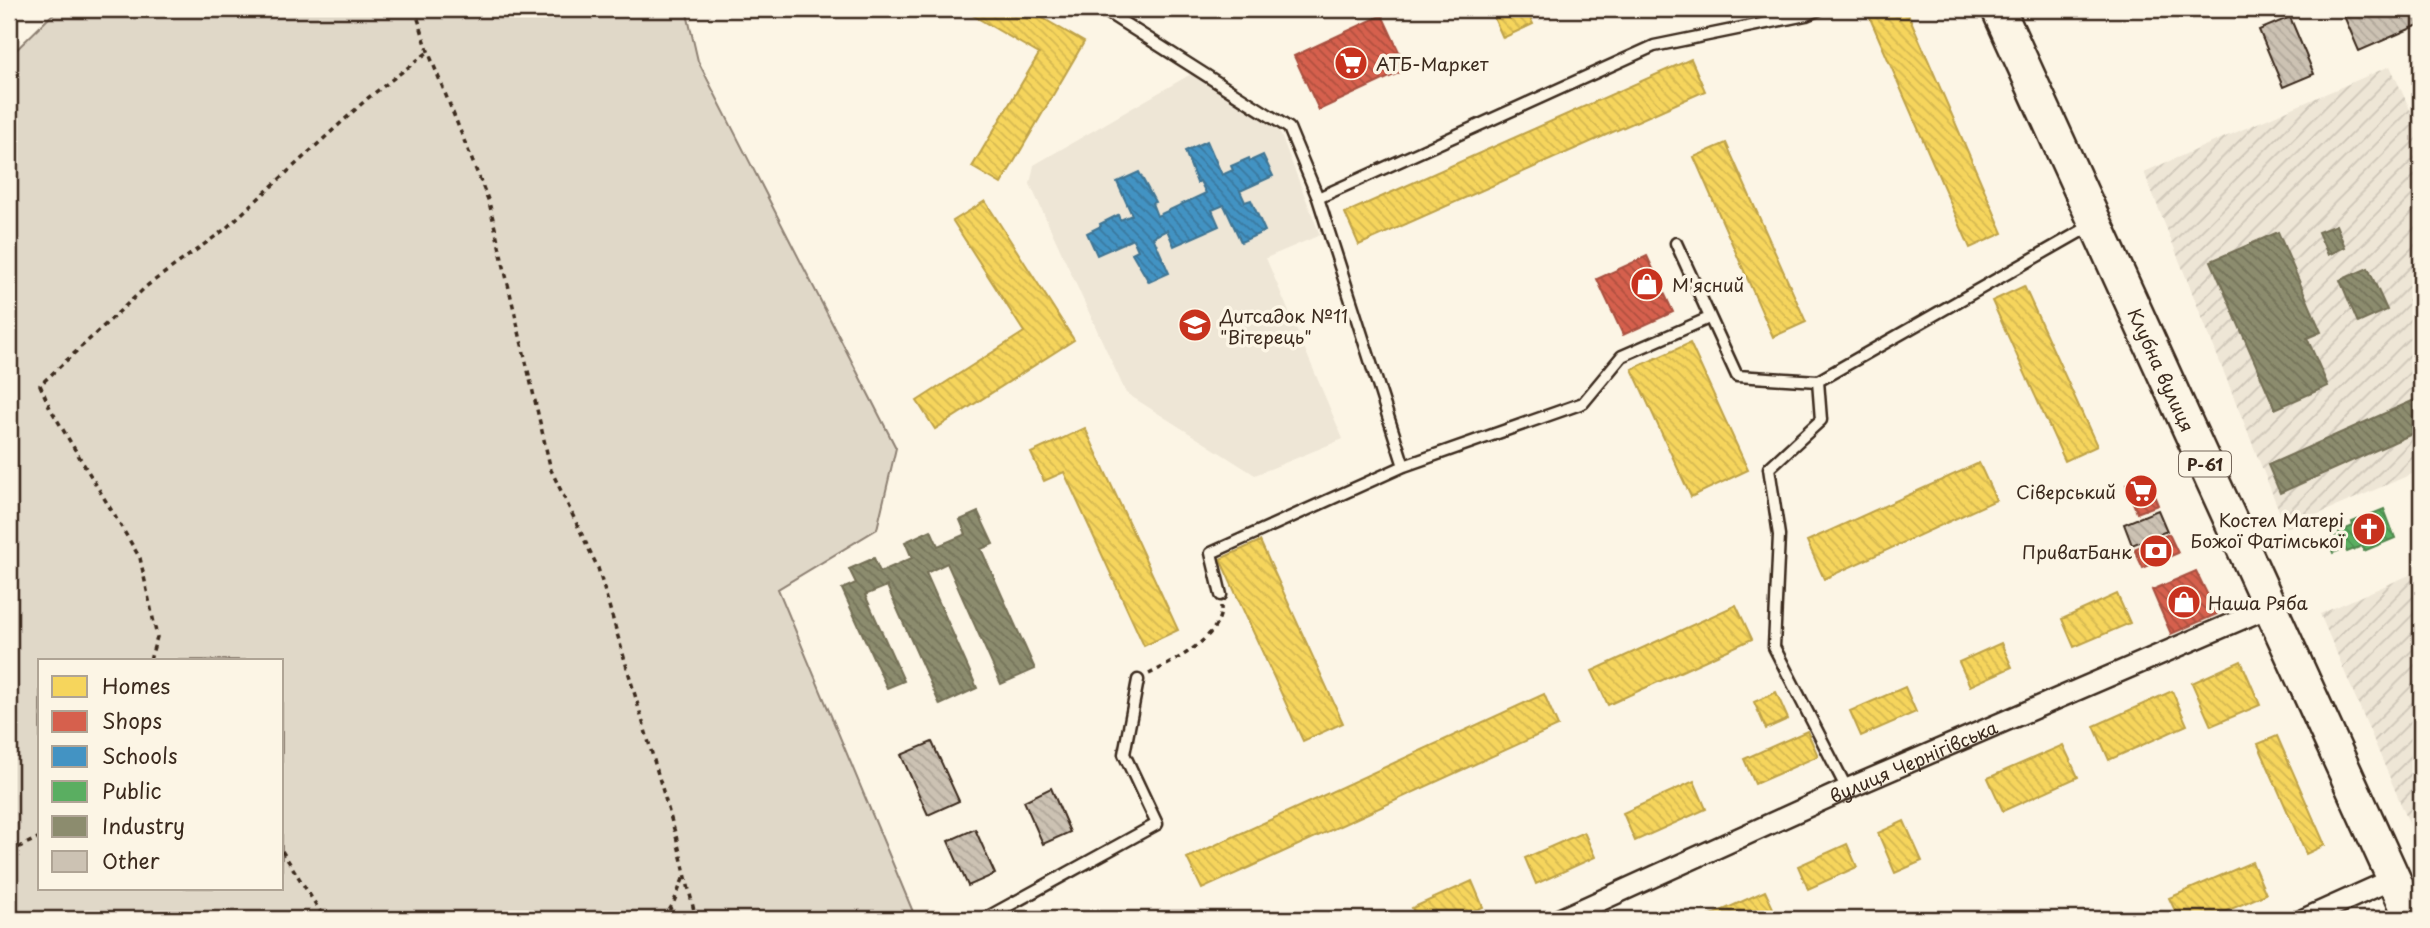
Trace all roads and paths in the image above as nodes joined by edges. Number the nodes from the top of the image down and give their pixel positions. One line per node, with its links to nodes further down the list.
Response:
1 (415, 9): 5 (path)
2 (1102, 9): 6 (lane)
3 (1820, 9): 6 (lane)
4 (1998, 9): 7 (main road, Клубна вулиця / Р-61)
5 (428, 51): 14 (path); 20 (path)
6 (1318, 198): 11 (lane)
7 (2095, 223): 10 (lane); 13 (main road, Клубна вулиця / Р-61)
8 (1676, 243): 9 (lane)
9 (1709, 318): 10 (lane); 11 (lane)
10 (1818, 381): 16 (lane)
11 (1404, 466): 12 (lane)
12 (1221, 594): 15 (path)
13 (2270, 607): 16 (street, вулиця Чернігівська); 21 (main road, Клубна вулиця / Р-61)
14 (151, 659)
15 (1138, 680): 25 (lane)
16 (1847, 789): 26 (street, вулиця Чернігівська)
17 (38, 838): 18 (path)
18 (9, 852)
19 (284, 854): 22 (path)
20 (685, 873): 23 (path); 24 (path)
21 (2393, 879): 27 (street); 28 (main road, Клубна вулиця / Р-61)
22 (325, 919)
23 (664, 919)
24 (696, 919)
25 (984, 919)
26 (1560, 919)
27 (2304, 919)
28 (2412, 919)

